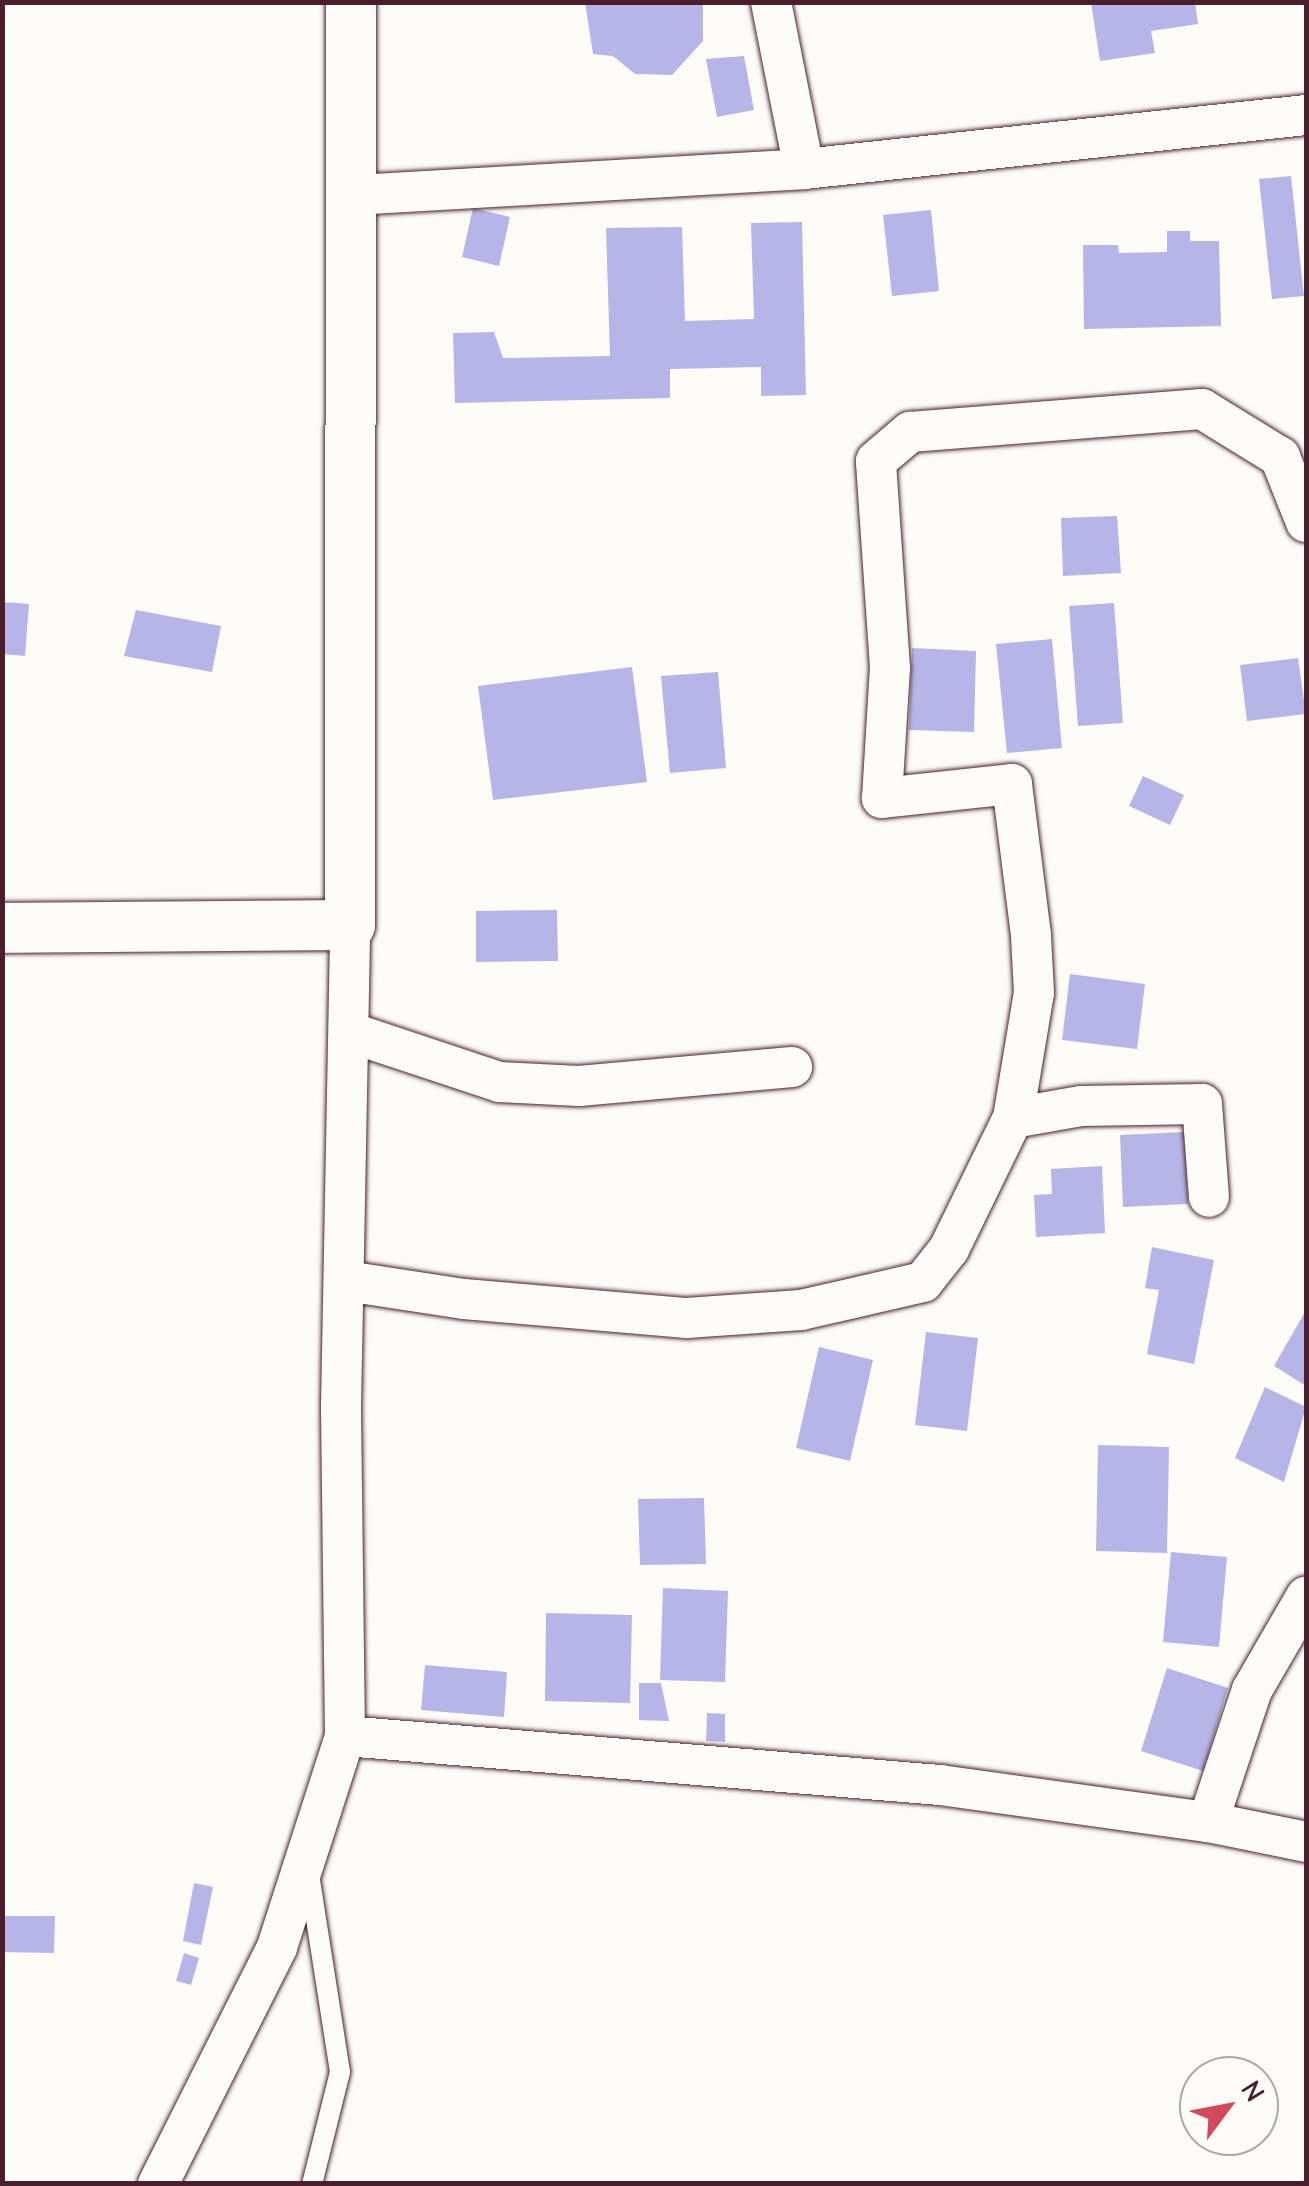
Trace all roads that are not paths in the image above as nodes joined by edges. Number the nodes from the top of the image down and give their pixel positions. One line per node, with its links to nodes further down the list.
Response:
1 (351, 2): 5 (street)
2 (771, 2): 4 (street)
3 (1306, 114): 4 (street)
4 (804, 169): 5 (street)
5 (355, 195): 7 (street)
6 (1306, 522): 11 (street)
7 (350, 924): 8 (street); 9 (street)
8 (2, 928)
9 (349, 1032): 10 (street); 13 (street)
10 (792, 1067)
11 (1013, 1118): 12 (street); 13 (street)
12 (1209, 1197)
13 (346, 1281): 15 (street)
14 (1306, 1596): 16 (street)
15 (346, 1736): 16 (street); 18 (street)
16 (1208, 1822): 17 (street)
17 (1306, 1842)
18 (308, 1867): 19 (street); 20 (lane)
19 (158, 2184)
20 (312, 2184)

